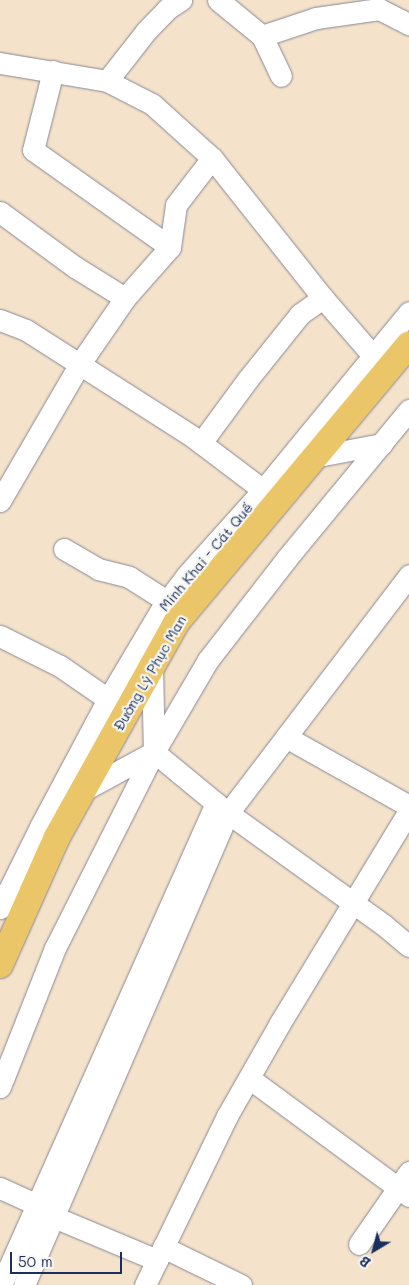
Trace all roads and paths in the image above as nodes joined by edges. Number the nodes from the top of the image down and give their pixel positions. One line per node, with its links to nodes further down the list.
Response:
1 (181, 0): 8 (street)
2 (218, 0): 4 (street)
3 (409, 24): 4 (street)
4 (262, 36): 7 (street)
5 (0, 63): 6 (street)
6 (53, 71): 8 (street); 11 (street)
7 (281, 76)
8 (107, 82): 9 (street)
9 (212, 158): 11 (street); 13 (street)
10 (0, 212): 12 (street)
11 (170, 247): 12 (street)
12 (125, 298): 18 (street)
13 (323, 298): 17 (street); 20 (street)
14 (409, 312): 17 (street, Minh Khai - Cát Quế)
15 (0, 320): 18 (street)
16 (409, 344): 17 (main road, Đường Lý Phục Man)
17 (379, 363): 22 (main road, Đường Lý Phục Man); 23 (street, Minh Khai - Cát Quế)
18 (79, 365): 20 (street); 24 (street)
19 (408, 410): 21 (street)
20 (201, 443): 23 (street)
21 (382, 444): 22 (street); 32 (street)
22 (313, 457): 23 (main road, Đường Lý Phục Man)
23 (270, 496): 27 (street, Minh Khai - Cát Quế); 29 (main road, Đường Lý Phục Man)
24 (0, 501)
25 (64, 549): 27 (street)
26 (409, 576): 31 (street)
27 (167, 601): 30 (street, Minh Khai - Cát Quế)
28 (0, 636): 30 (street)
29 (152, 666): 30 (main road, Đường Lý Phục Man); 32 (street)
30 (117, 705): 33 (main road, Đường Lý Phục Man); 38 (street, Minh Khai - Cát Quế)
31 (286, 738): 34 (street); 35 (street)
32 (154, 752): 33 (street); 35 (street); 42 (street)
33 (84, 790): 40 (main road, Đường Lý Phục Man)
34 (409, 806)
35 (222, 808): 37 (street); 45 (street)
36 (409, 811): 37 (street)
37 (354, 904): 39 (street); 41 (street)
38 (0, 908)
39 (409, 946)
40 (0, 965)
41 (249, 1078): 43 (street); 47 (street)
42 (0, 1087)
43 (405, 1185): 46 (street)
44 (0, 1188): 45 (street)
45 (49, 1212): 47 (street); 48 (street); 49 (street)
46 (359, 1244)
47 (160, 1254): 50 (street); 51 (street)
48 (1, 1285)
49 (24, 1285)
50 (145, 1285)
51 (241, 1285)

